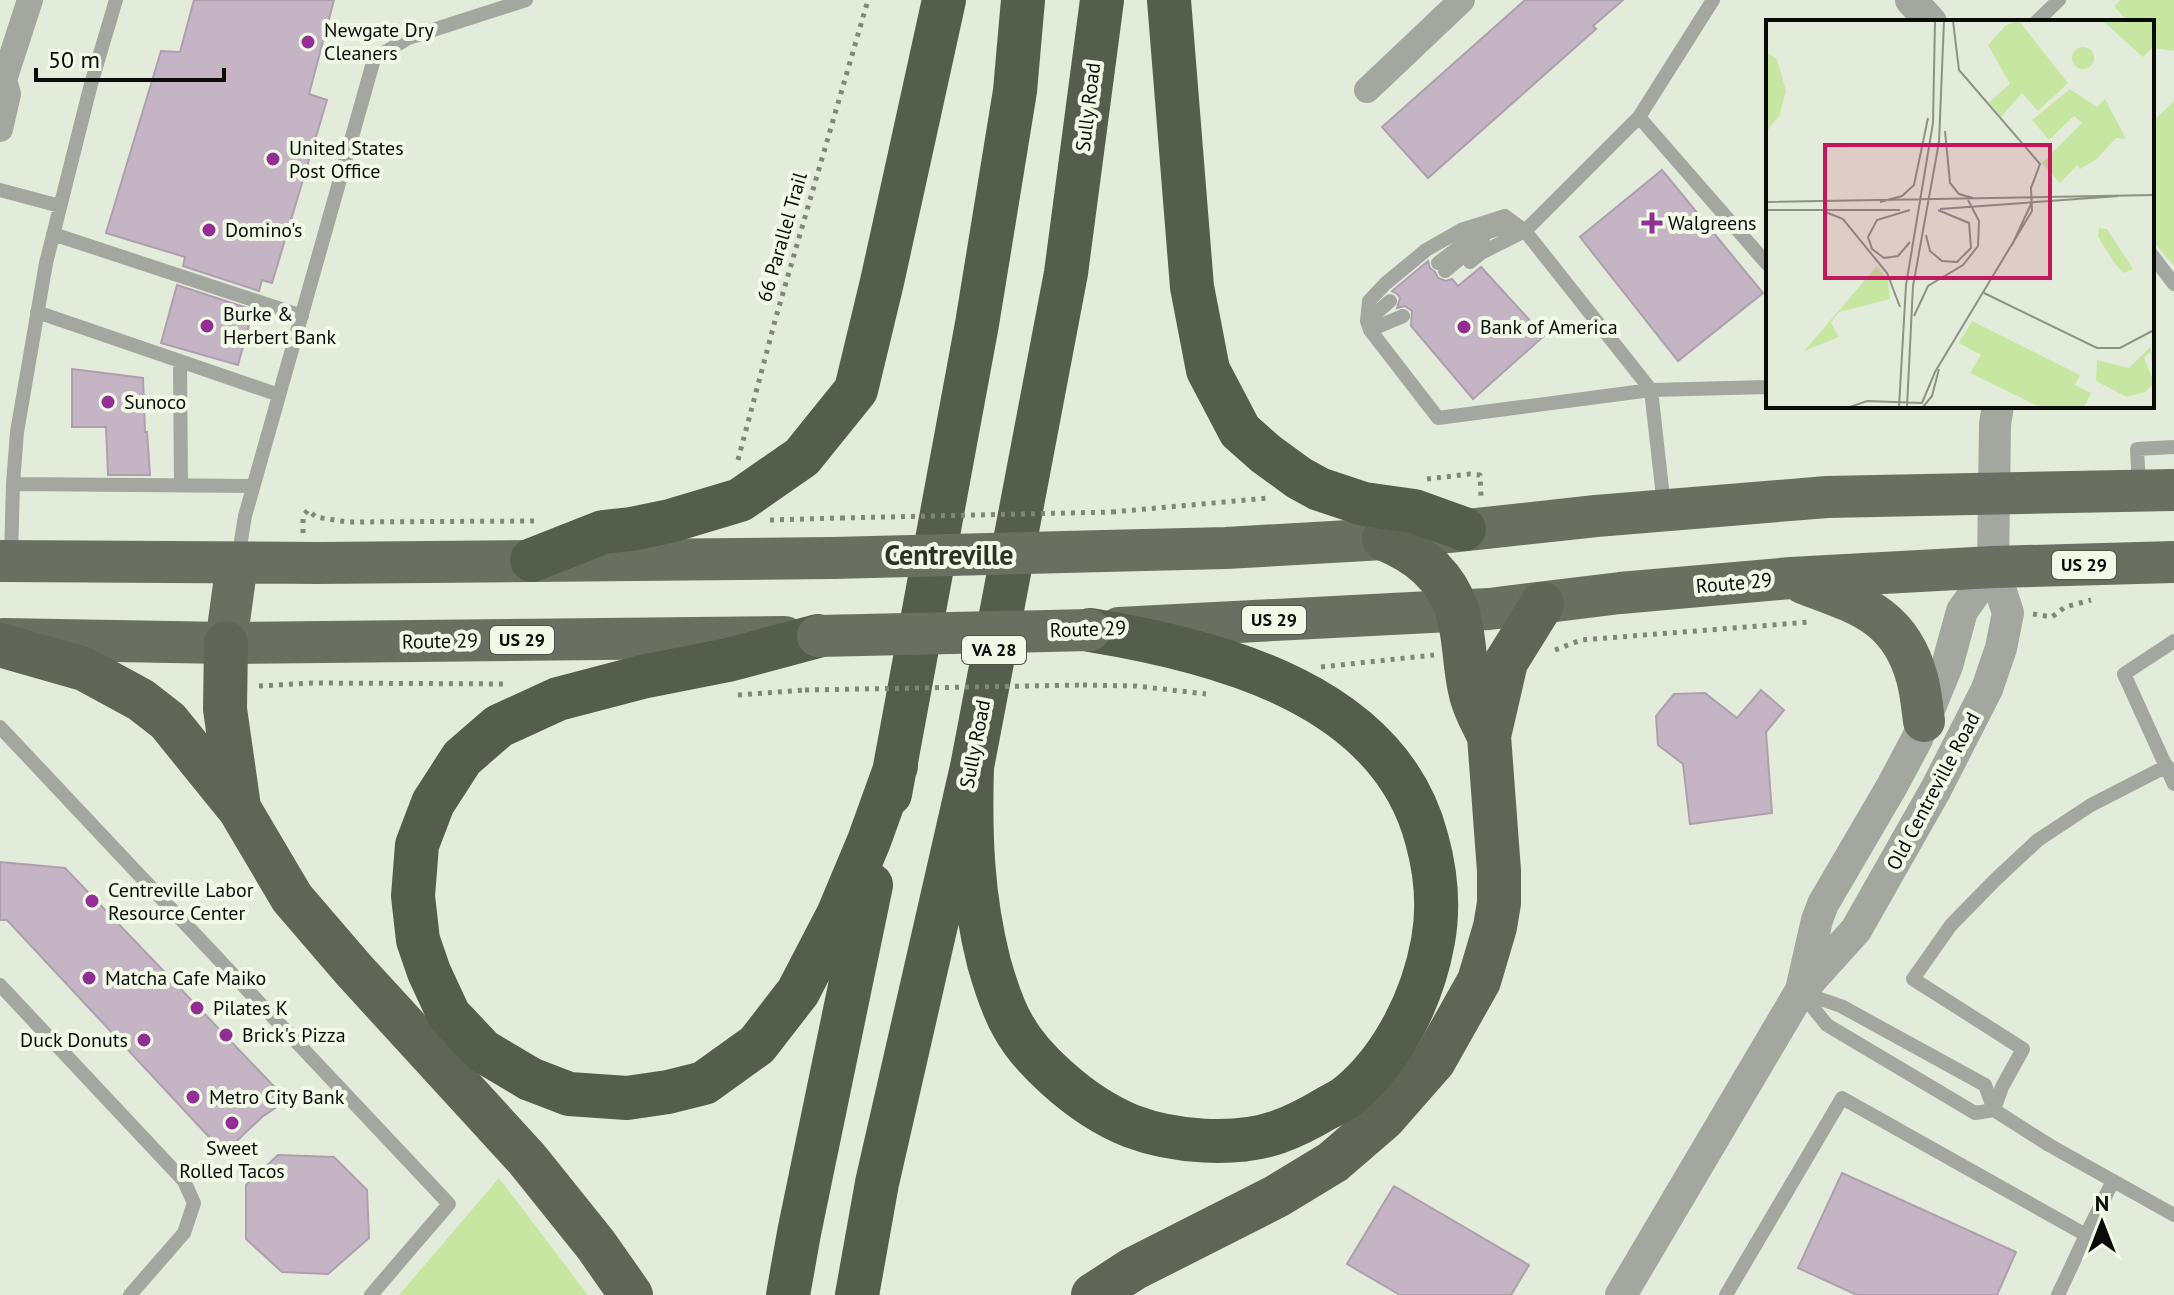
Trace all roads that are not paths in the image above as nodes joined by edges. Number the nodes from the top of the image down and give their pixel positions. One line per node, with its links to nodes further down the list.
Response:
1 (30, 0): 14 (street)
2 (116, 0): 19 (lane)
3 (526, 0): 28 (lane)
4 (944, 0): 44 (highway)
5 (1023, 0): 61 (highway)
6 (1102, 0): 63 (highway, Sully Road / VA 28)
7 (1169, 0): 42 (highway)
8 (1462, 0): 15 (street)
9 (1713, 0): 16 (lane)
10 (1911, 0): 12 (street)
11 (2059, 0): 13 (lane)
12 (1929, 20)
13 (2038, 20)
14 (1, 81): 17 (street)
15 (1367, 90)
16 (1639, 117): 20 (lane); 23 (lane)
17 (0, 129)
18 (0, 190): 19 (lane)
19 (60, 206): 21 (lane)
20 (1525, 231): 24 (lane); 29 (lane); 32 (lane)
21 (53, 234): 27 (lane); 28 (lane)
22 (2154, 258): 25 (lane)
23 (1766, 263)
24 (1444, 270)
25 (2174, 284)
26 (1397, 308): 29 (lane)
27 (37, 312): 30 (lane); 36 (lane)
28 (302, 316): 33 (lane)
29 (1368, 325): 32 (lane)
30 (180, 361): 33 (lane); 37 (lane)
31 (1766, 387): 32 (lane)
32 (1651, 390): 41 (lane)
33 (279, 395): 38 (lane)
34 (1998, 408): 40 (street)
35 (2174, 447): 39 (lane)
36 (13, 484): 37 (lane); 45 (lane)
37 (181, 485): 38 (lane)
38 (253, 486): 47 (lane)
39 (2157, 490): 40 (main road)
40 (1994, 493): 41 (main road); 48 (street)
41 (1664, 510): 42 (main road)
42 (1474, 528): 43 (main road)
43 (1384, 539): 44 (main road, bridge); 51 (highway)
44 (540, 540): 47 (main road)
45 (5, 561): 47 (main road)
46 (2174, 562): 48 (main road, Route 29 / US 29)
47 (237, 563): 56 (main road)
48 (1993, 567): 49 (main road, Route 29 / US 29); 58 (street, Old Centreville Road); 67 (street, Old Centreville Road)
49 (1791, 578): 50 (main road, Route 29 / US 29); 58 (main road)
50 (1542, 604): 51 (main road, Route 29 / US 29); 60 (highway)
51 (1457, 611): 52 (main road, Route 29 / US 29); 60 (highway)
52 (1090, 630): 53 (main road, Route 29 / US 29, bridge); 63 (highway)
53 (818, 636): 56 (main road, Route 29 / US 29); 61 (highway)
54 (0, 639): 56 (main road, Route 29 / US 29)
55 (2174, 641): 62 (lane)
56 (226, 643): 65 (highway)
57 (0, 645): 65 (highway)
58 (1924, 721): 67 (street, Old Centreville Road)
59 (0, 727): 73 (lane)
60 (1489, 736): 77 (highway)
61 (896, 766): 75 (highway)
62 (2167, 766): 64 (lane); 68 (lane)
63 (972, 767): 76 (highway, Sully Road / VA 28)
64 (2174, 784)
65 (240, 810): 74 (highway)
66 (0, 985): 72 (lane)
67 (1800, 992): 68 (lane); 68 (lane); 78 (street, Old Centreville Road)
68 (1994, 1110): 69 (lane)
69 (2113, 1181): 70 (lane); 71 (lane)
70 (2174, 1215)
71 (2086, 1235): 79 (lane); 80 (lane)
72 (130, 1295)
73 (371, 1295)
74 (631, 1295)
75 (788, 1295)
76 (857, 1295)
77 (1093, 1295)
78 (1621, 1295)
79 (1726, 1295)
80 (2058, 1295)

